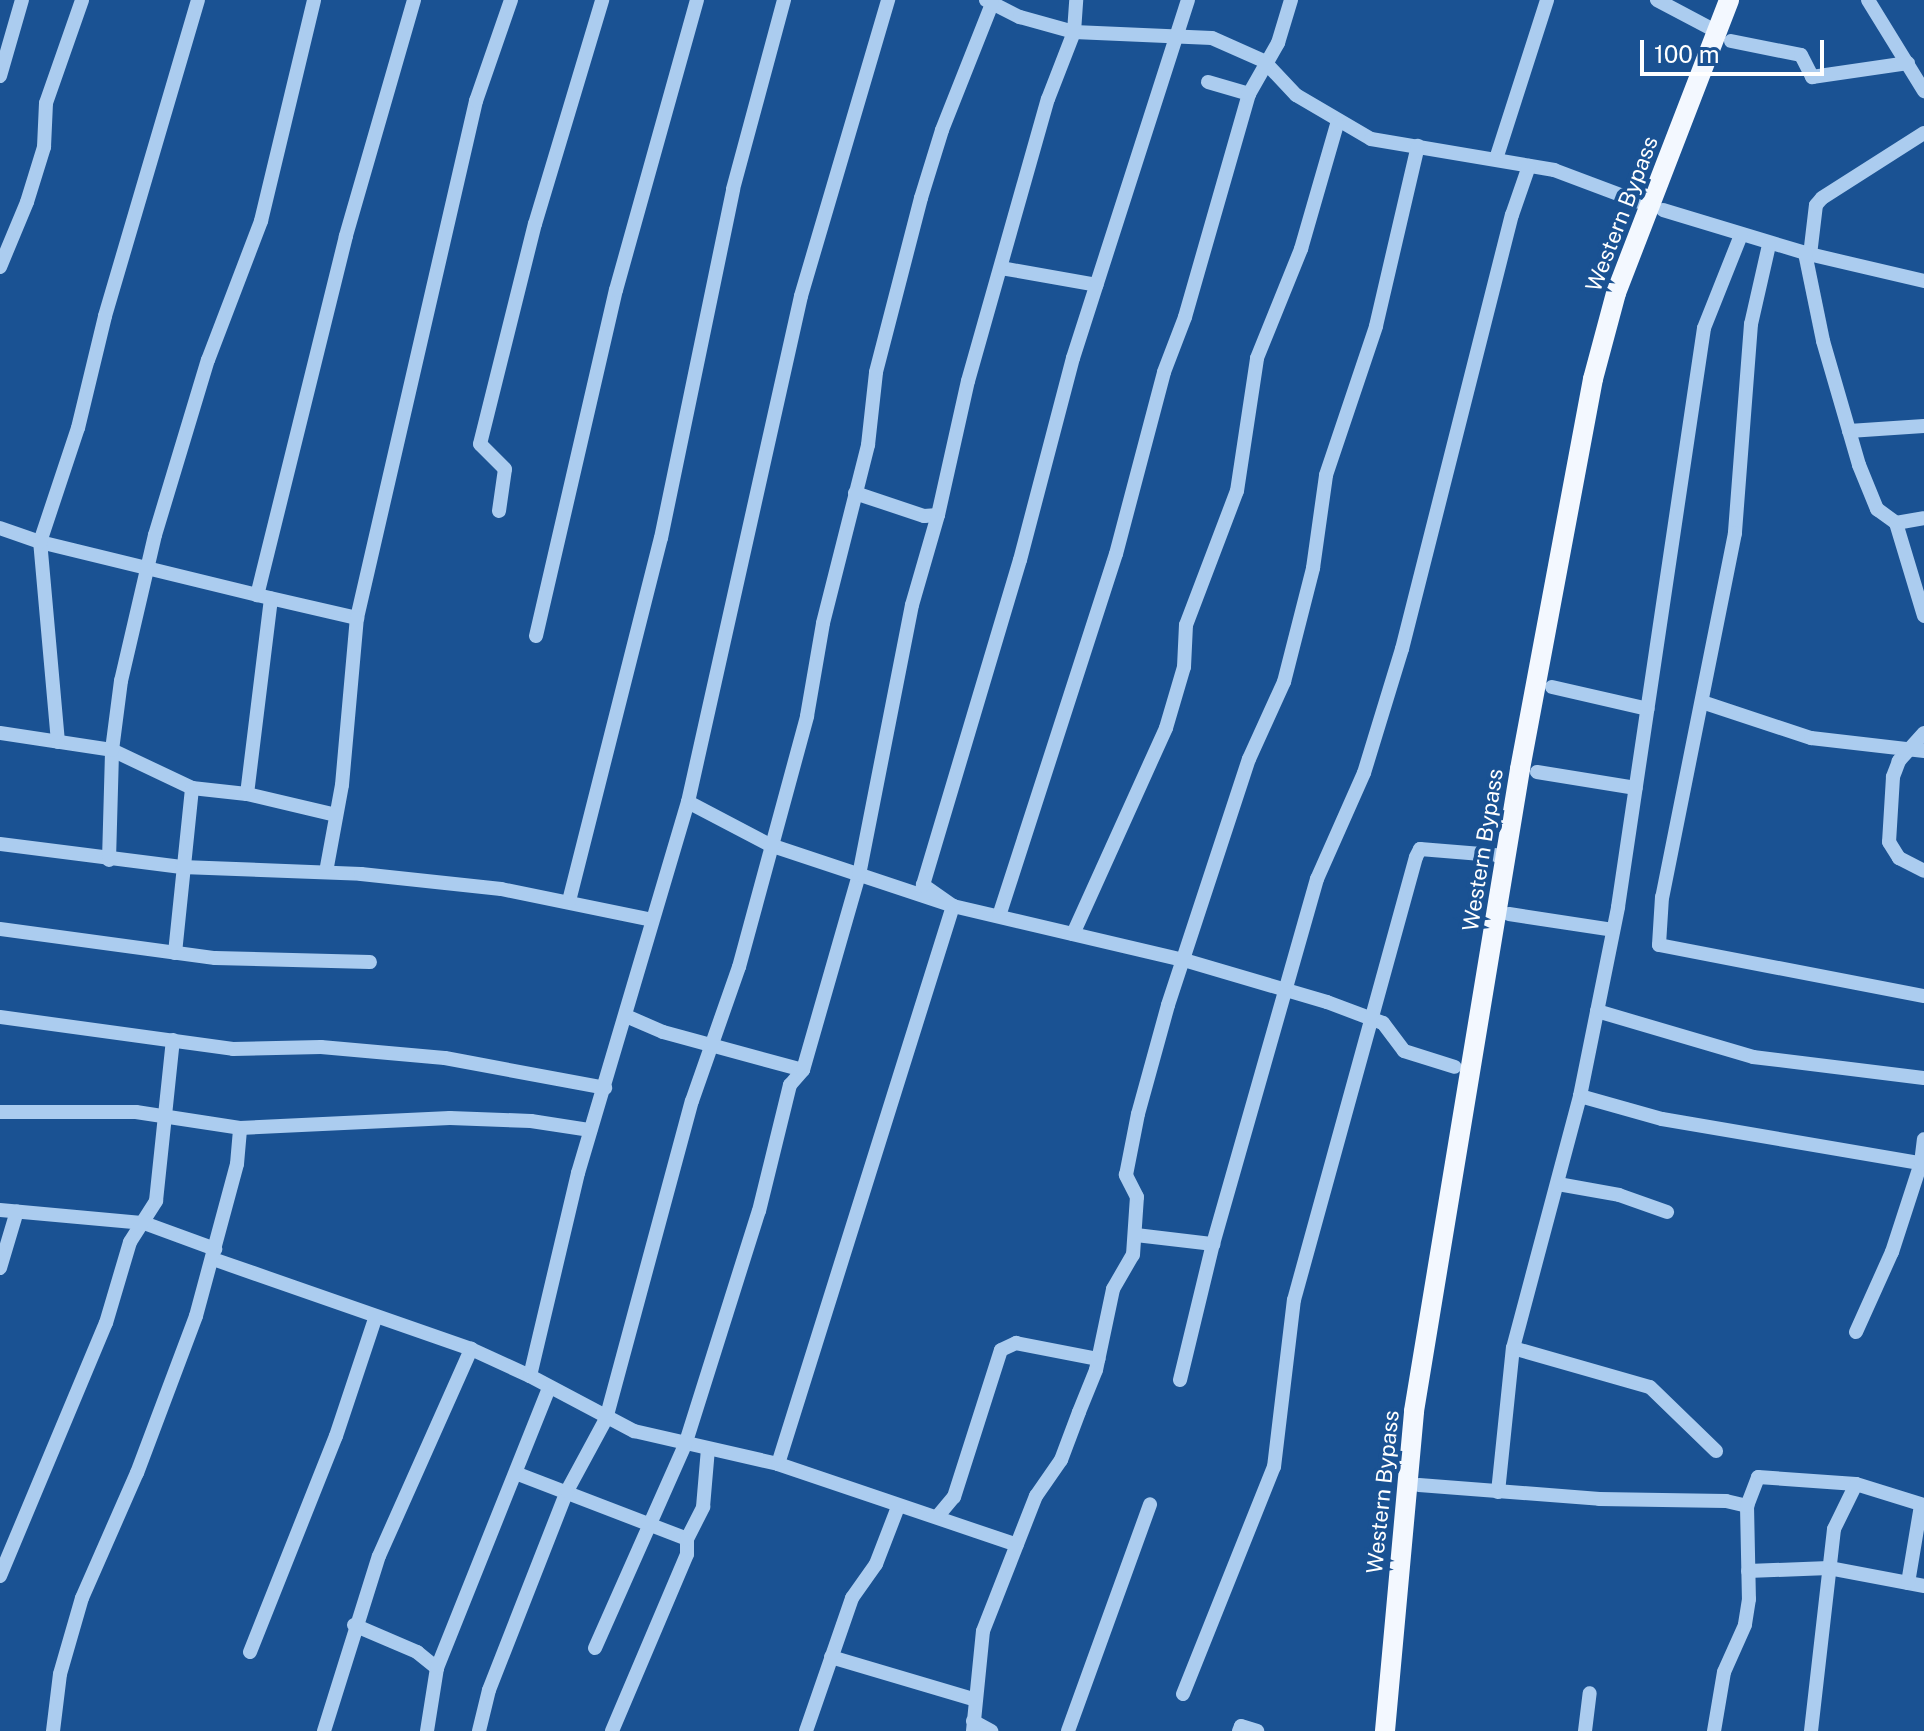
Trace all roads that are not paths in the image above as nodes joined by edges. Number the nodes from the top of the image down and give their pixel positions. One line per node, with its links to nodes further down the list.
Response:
1 (22, 0): 25 (street)
2 (82, 0): 39 (street)
3 (198, 0): 51 (street)
4 (314, 0): 52 (street)
5 (414, 0): 54 (street)
6 (511, 0): 56 (street)
7 (602, 0): 46 (street)
8 (697, 0): 57 (street)
9 (784, 0): 80 (street)
10 (888, 0): 70 (street)
11 (1076, 0): 20 (street)
12 (1188, 0): 21 (street)
13 (1291, 0): 23 (street)
14 (1547, 0): 32 (street)
15 (1657, 0): 19 (street)
16 (1729, 0): 74 (main road, Western Bypass)
17 (1868, 0): 24 (street)
18 (989, 2): 20 (street); 45 (street)
19 (1708, 27)
20 (1074, 32): 21 (street); 40 (street)
21 (1180, 34): 23 (street); 42 (street)
22 (1731, 41): 24 (street)
23 (1264, 61): 28 (street); 29 (street)
24 (1908, 63): 27 (street)
25 (0, 76)
26 (1208, 82): 28 (street)
27 (1924, 91)
28 (1249, 94): 83 (street)
29 (1337, 124): 31 (street); 87 (street)
30 (1924, 133): 38 (street)
31 (1418, 146): 32 (street); 89 (street)
32 (1496, 159): 33 (street)
33 (1529, 166): 34 (street); 91 (street)
34 (1639, 202)
35 (1663, 210): 36 (street)
36 (1741, 235): 37 (street); 60 (street)
37 (1769, 245): 38 (street); 59 (street)
38 (1808, 254): 41 (street); 44 (street)
39 (1, 259)
40 (1001, 268): 42 (street); 47 (street)
41 (1924, 281)
42 (1097, 285): 81 (street)
43 (1924, 426): 44 (street)
44 (1849, 431): 49 (street)
45 (855, 493): 47 (street); 73 (street)
46 (499, 511)
47 (938, 515): 79 (street)
48 (1924, 518): 49 (street)
49 (1896, 523): 53 (street)
50 (0, 528): 51 (street)
51 (40, 542): 52 (street); 63 (street)
52 (148, 568): 54 (street); 64 (street)
53 (1920, 585): 55 (street)
54 (264, 596): 56 (street); 69 (street)
55 (1924, 616)
56 (357, 618): 71 (street)
57 (536, 636)
58 (1552, 687): 60 (street)
59 (1702, 702): 65 (street); 92 (street)
60 (1648, 709): 68 (street)
61 (0, 733): 63 (street)
62 (1924, 733): 65 (street)
63 (58, 742): 64 (street)
64 (112, 750): 67 (street); 75 (street)
65 (1918, 750): 77 (street)
66 (1537, 772): 68 (street)
67 (192, 788): 69 (street); 76 (street)
68 (1636, 788): 86 (street)
69 (247, 794): 71 (street)
70 (688, 802): 73 (street); 84 (street)
71 (336, 815): 78 (street)
72 (0, 844): 75 (street)
73 (770, 845): 79 (street); 98 (street)
74 (1506, 856): 96 (street); 169 (main road, Western Bypass)
75 (109, 860): 76 (street)
76 (182, 867): 78 (street); 88 (street)
77 (1924, 871)
78 (326, 872): 80 (street)
79 (859, 875): 81 (street); 100 (street)
80 (569, 901): 84 (street)
81 (953, 906): 83 (street); 131 (street)
82 (1509, 914): 86 (street)
83 (999, 916): 87 (street)
84 (652, 920): 94 (street)
85 (0, 929): 88 (street)
86 (1613, 930): 93 (street)
87 (1073, 934): 89 (street)
88 (175, 953): 90 (street)
89 (1184, 960): 91 (street); 115 (street)
90 (370, 962)
91 (1284, 989): 96 (street); 116 (street)
92 (1924, 996)
93 (1597, 1011): 101 (street); 103 (street)
94 (626, 1016): 98 (street); 102 (street)
95 (0, 1017): 97 (street)
96 (1374, 1019): 99 (street); 156 (street)
97 (173, 1040): 102 (street); 105 (street)
98 (711, 1046): 100 (street); 127 (street)
99 (1455, 1067)
100 (803, 1070): 128 (street)
101 (1924, 1078)
102 (605, 1088): 107 (street)
103 (1580, 1096): 109 (street); 110 (street)
104 (0, 1112): 105 (street)
105 (162, 1119): 106 (street); 114 (street)
106 (240, 1128): 107 (street); 117 (street)
107 (590, 1130): 124 (street)
108 (1924, 1139): 109 (street)
109 (1923, 1163): 120 (street)
110 (1558, 1184): 113 (street); 121 (street)
111 (0, 1210): 112 (street)
112 (17, 1211): 114 (street); 118 (street)
113 (1667, 1212)
114 (144, 1223): 117 (street); 147 (street)
115 (1136, 1235): 116 (street); 123 (street)
116 (1213, 1244): 125 (street)
117 (214, 1254): 119 (street); 159 (street)
118 (0, 1268)
119 (376, 1316): 122 (street); 152 (street)
120 (1856, 1332)
121 (1513, 1348): 130 (street); 136 (street)
122 (471, 1349): 124 (street); 150 (street)
123 (1098, 1359): 141 (street); 144 (street)
124 (530, 1376): 126 (street)
125 (1180, 1380)
126 (548, 1390): 127 (street); 132 (street)
127 (606, 1419): 128 (street); 135 (street)
128 (685, 1445): 129 (street); 142 (street)
129 (708, 1449): 131 (street); 143 (street)
130 (1716, 1451)
131 (778, 1464): 140 (street)
132 (518, 1474): 135 (street); 154 (street)
133 (1856, 1484): 138 (street); 139 (street); 145 (street)
134 (1419, 1485): 136 (street)
135 (567, 1491): 142 (street); 162 (street)
136 (1498, 1492): 139 (street)
137 (1150, 1504): 166 (street)
138 (1922, 1505): 148 (street)
139 (1747, 1506): 146 (street)
140 (898, 1507): 141 (street); 153 (street)
141 (937, 1517): 144 (street)
142 (652, 1521): 143 (street); 151 (street)
143 (687, 1539): 163 (street)
144 (1017, 1545): 157 (street)
145 (1829, 1568): 146 (street); 148 (street); 172 (street)
146 (1748, 1571): 171 (street)
147 (0, 1576)
148 (1908, 1583): 149 (street)
149 (1924, 1586)
150 (354, 1625): 154 (street); 160 (street)
151 (595, 1648)
152 (250, 1652)
153 (831, 1657): 157 (street); 164 (street)
154 (437, 1668): 161 (street)
155 (1590, 1693): 170 (street)
156 (1183, 1694)
157 (973, 1699): 158 (street)
158 (973, 1726): 165 (street)
159 (53, 1731)
160 (324, 1731)
161 (427, 1731)
162 (479, 1731)
163 (612, 1731)
164 (806, 1731)
165 (991, 1731)
166 (1068, 1731)
167 (1239, 1731): 168 (street)
168 (1257, 1731)
169 (1385, 1731)
170 (1585, 1731)
171 (1714, 1731)
172 (1811, 1731)

